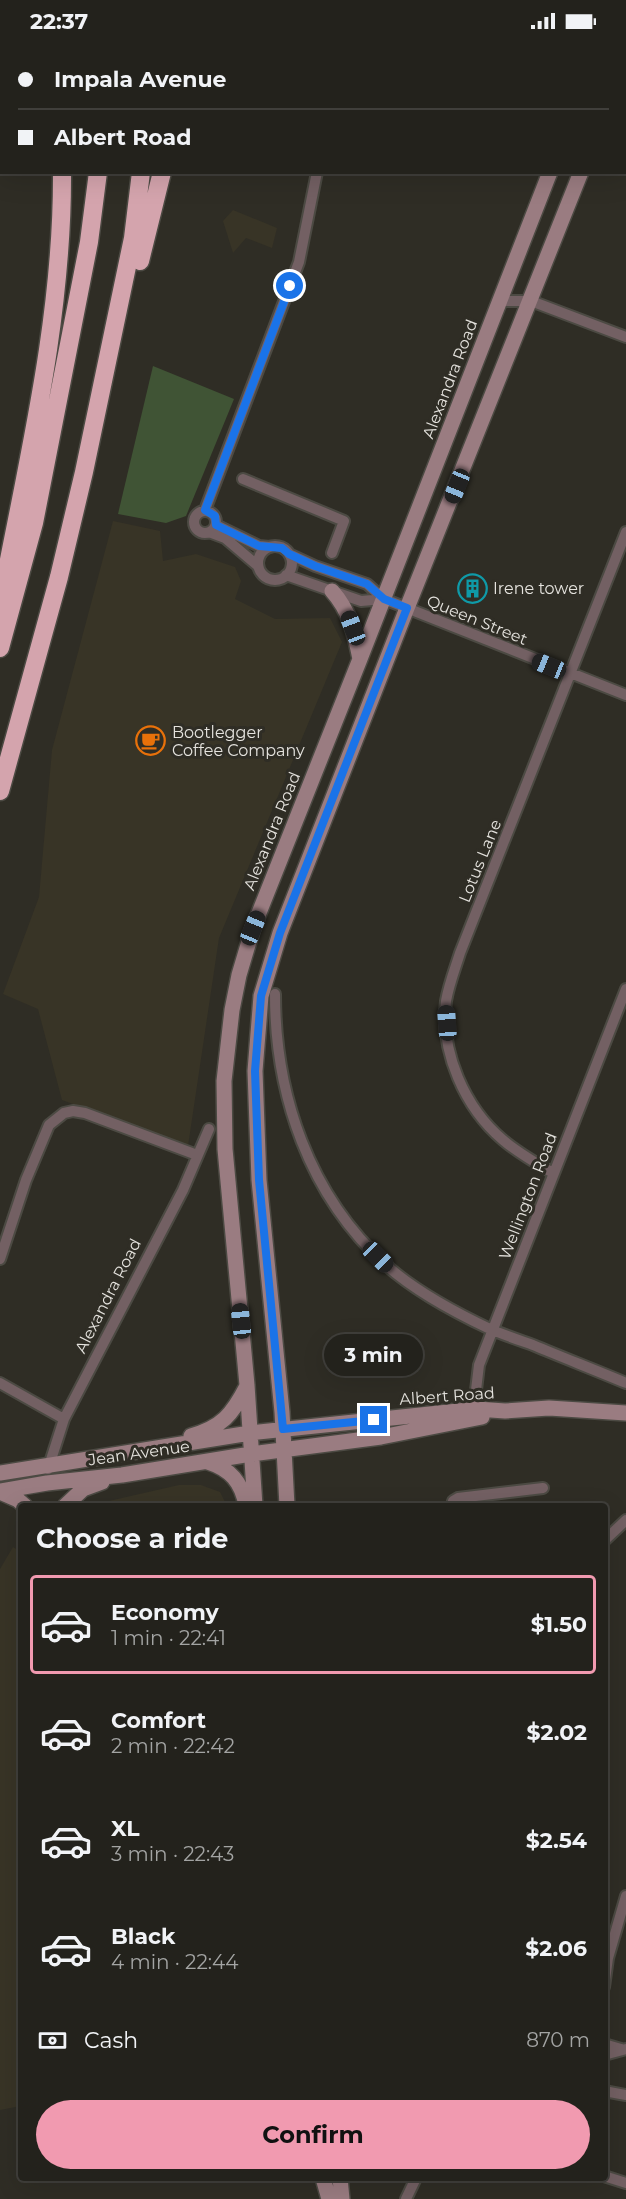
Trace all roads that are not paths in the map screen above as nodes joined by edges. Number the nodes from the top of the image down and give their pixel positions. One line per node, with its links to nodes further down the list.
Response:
1 (62, 174): 23 (highway)
2 (98, 174): 25 (highway)
3 (141, 174): 11 (highway)
4 (162, 174): 11 (highway)
5 (317, 174): 13 (street)
6 (549, 174): 8 (main road, Alexandra Road)
7 (580, 174): 9 (main road)
8 (500, 301): 9 (street); 22 (main road, Alexandra Road)
9 (531, 301): 10 (street); 24 (main road)
10 (626, 337)
11 (84, 472): 29 (highway)
12 (243, 478): 17 (street)
13 (205, 510): 14 (street); 14 (street)
14 (212, 528): 16 (street); 19 (street)
15 (626, 532): 27 (street, Lotus Lane)
16 (271, 547): 18 (street); 19 (street)
17 (332, 553)
18 (289, 554): 20 (street); 22 (street)
19 (258, 566): 20 (street)
20 (286, 575): 21 (street)
21 (332, 591): 22 (street); 26 (main road)
22 (384, 599): 24 (street, Queen Street); 26 (main road, Alexandra Road)
23 (0, 606)
24 (407, 608): 27 (street, Queen Street); 43 (main road)
25 (0, 648)
26 (360, 659): 39 (main road, Alexandra Road)
27 (570, 674): 28 (street, Queen Street); 34 (street, Lotus Lane)
28 (626, 695)
29 (0, 791)
30 (626, 989): 34 (street, Wellington Road)
31 (275, 994): 36 (street)
32 (209, 1128): 33 (street, Alexandra Road)
33 (197, 1155): 35 (street); 42 (street, Alexandra Road)
34 (553, 1173): 36 (street, Wellington Road)
35 (0, 1259)
36 (493, 1330): 38 (street); 40 (street, Wellington Road)
37 (0, 1383): 42 (street)
38 (626, 1383)
39 (247, 1385): 44 (main road, Alexandra Road); 45 (main road)
40 (477, 1413): 41 (main road, Albert Road); 43 (main road, Albert Road); 46 (main road, Albert Road)
41 (626, 1413)
42 (64, 1419): 49 (street, Alexandra Road)
43 (283, 1429): 44 (main road, Jean Avenue); 46 (main road)
44 (250, 1433): 45 (main road, Jean Avenue); 47 (main road, Alexandra Road)
45 (142, 1450): 49 (main road, Jean Avenue)
46 (284, 1451): 47 (main road, Jean Avenue); 59 (main road)
47 (251, 1454): 48 (main road, Jean Avenue); 58 (main road, Alexandra Road)
48 (206, 1461): 51 (main road, Jean Avenue); 57 (main road)
49 (49, 1466): 50 (main road, Jean Avenue); 52 (street, Alexandra Road)
50 (0, 1473)
51 (122, 1475): 52 (main road, Jean Avenue); 56 (main road)
52 (47, 1483): 54 (main road, Jean Avenue)
53 (543, 1488): 60 (street)
54 (0, 1491): 55 (main road)
55 (21, 1503)
56 (68, 1503)
57 (245, 1503)
58 (255, 1503)
59 (287, 1503)
60 (453, 1503)
61 (626, 1520): 62 (street)
62 (608, 1537)
63 (626, 1896): 64 (street)
64 (608, 1958)
65 (608, 2046): 66 (street)
66 (623, 2049): 67 (street)
67 (608, 2054)
68 (608, 2092): 69 (street)
69 (626, 2095)
70 (608, 2177): 74 (street)
71 (324, 2181): 75 (main road)
72 (340, 2181): 76 (main road)
73 (415, 2181): 77 (street)
74 (626, 2183)
75 (328, 2199)
76 (342, 2199)
77 (406, 2199)

